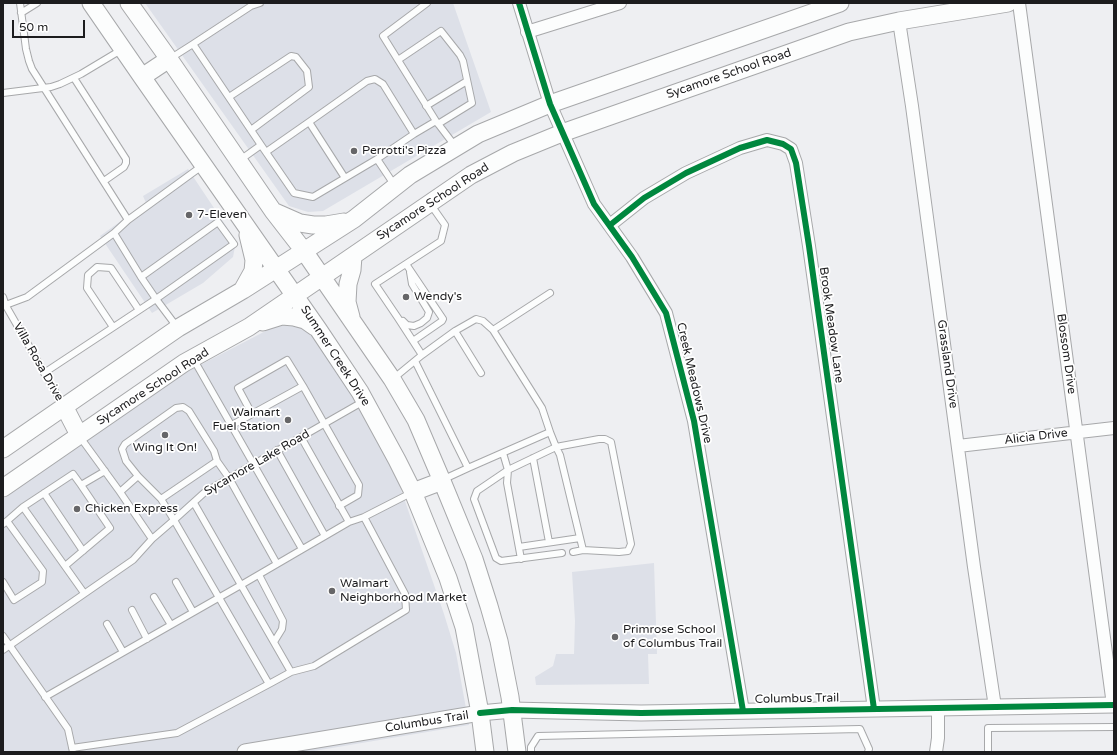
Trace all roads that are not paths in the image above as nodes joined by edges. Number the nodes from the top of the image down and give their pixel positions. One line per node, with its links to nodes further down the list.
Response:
1 (20, 3): 12 (lane)
2 (37, 3): 12 (lane)
3 (92, 3): 16 (main road, Summer Creek Drive)
4 (130, 3): 17 (main road)
5 (260, 3): 15 (lane)
6 (427, 3): 18 (lane)
7 (519, 3): 14 (street, Creek Meadows Drive)
8 (620, 3): 14 (street)
9 (840, 3): 25 (main road)
10 (1008, 3): 13 (main road, Sycamore School Road)
11 (1019, 3): 85 (street, Blossom Drive)
12 (21, 13): 22 (lane)
13 (899, 21): 30 (main road, Sycamore School Road); 88 (street, Grassland Drive)
14 (527, 32): 25 (street, Creek Meadows Drive)
15 (193, 44): 17 (lane); 24 (lane)
16 (122, 49): 19 (main road, Summer Creek Drive); 20 (lane)
17 (170, 59): 19 (main road); 36 (main road)
18 (398, 60): 21 (lane); 26 (lane)
19 (142, 77): 37 (main road, Summer Creek Drive)
20 (74, 78): 22 (lane); 39 (lane)
21 (467, 81): 26 (lane); 28 (lane)
22 (45, 87): 23 (lane); 39 (lane)
23 (3, 93)
24 (229, 97): 29 (lane); 29 (lane)
25 (550, 104): 30 (street, Creek Meadows Drive); 33 (main road)
26 (426, 106): 28 (lane)
27 (309, 122): 31 (lane); 34 (lane); 38 (lane)
28 (437, 123): 31 (lane); 33 (lane)
29 (251, 130): 32 (lane)
30 (562, 133): 41 (main road, Sycamore School Road); 45 (street, Creek Meadows Drive)
31 (414, 134): 35 (lane)
32 (261, 145): 34 (lane); 36 (lane)
33 (456, 148): 40 (main road)
34 (266, 152): 38 (lane)
35 (377, 159): 38 (lane); 40 (lane)
36 (238, 161): 42 (main road)
37 (204, 165): 44 (lane); 46 (main road, Summer Creek Drive)
38 (345, 178)
39 (104, 181): 44 (lane)
40 (396, 186): 43 (main road)
41 (430, 203): 49 (main road, Sycamore School Road); 50 (lane)
42 (273, 211): 43 (main road); 48 (main road)
43 (354, 219): 48 (main road)
44 (128, 220): 47 (lane)
45 (610, 225): 151 (street, Brook Meadow Lane); 153 (street, Creek Meadows Drive)
46 (247, 227): 51 (main road, Summer Creek Drive); 55 (main road)
47 (114, 233): 53 (lane); 60 (lane)
48 (304, 251): 51 (main road); 54 (main road)
49 (353, 256): 54 (main road, Sycamore School Road); 63 (main road)
50 (406, 264): 52 (lane); 62 (lane)
51 (276, 269): 55 (main road); 57 (main road, Summer Creek Drive)
52 (410, 270): 62 (lane); 70 (lane)
53 (141, 277): 59 (lane); 59 (lane)
54 (322, 277): 57 (main road, Sycamore School Road); 63 (main road)
55 (242, 290): 66 (main road)
56 (550, 293): 68 (lane)
57 (295, 296): 65 (main road, Sycamore School Road); 67 (main road, Summer Creek Drive)
58 (3, 297): 60 (lane, Villa Rosa Drive)
59 (156, 299): 61 (lane); 66 (lane)
60 (4, 306): 74 (lane, Villa Rosa Drive)
61 (139, 310): 64 (lane); 64 (lane)
62 (398, 318): 70 (lane)
63 (352, 321): 76 (main road)
64 (113, 327): 74 (lane)
65 (249, 327): 67 (main road); 72 (main road, Sycamore School Road)
66 (178, 328): 79 (main road)
67 (318, 329): 78 (main road, Summer Creek Drive)
68 (493, 330): 69 (lane); 84 (lane)
69 (455, 331): 71 (lane); 75 (lane)
70 (413, 341): 71 (lane)
71 (422, 355): 73 (lane)
72 (193, 358): 82 (lane); 86 (main road, Sycamore School Road)
73 (415, 361): 76 (lane); 96 (lane)
74 (44, 373): 79 (lane, Villa Rosa Drive)
75 (481, 373)
76 (392, 379): 101 (main road)
77 (302, 386): 80 (lane); 80 (lane); 81 (lane)
78 (365, 400): 81 (lane, Sycamore Lake Road); 105 (main road, Summer Creek Drive)
79 (64, 406): 86 (main road); 90 (main road)
80 (252, 414): 82 (lane)
81 (325, 424): 87 (lane, Sycamore Lake Road); 109 (lane)
82 (232, 425): 95 (lane)
83 (1114, 428): 85 (street, Alicia Drive)
84 (550, 432): 89 (lane); 92 (lane)
85 (1077, 433): 88 (street, Alicia Drive); 148 (street, Blossom Drive)
86 (79, 435): 98 (lane); 103 (main road, Sycamore School Road)
87 (301, 437): 91 (lane, Sycamore Lake Road); 109 (lane)
88 (958, 446): 150 (street, Grassland Drive)
89 (556, 447): 93 (lane); 116 (lane); 122 (lane)
90 (3, 449)
91 (277, 450): 95 (lane, Sycamore Lake Road); 115 (lane)
92 (502, 453): 96 (lane); 97 (lane)
93 (533, 458): 97 (lane); 118 (lane)
94 (217, 461): 99 (lane); 100 (lane); 107 (lane)
95 (254, 464): 100 (lane, Sycamore Lake Road); 120 (lane)
96 (468, 468): 101 (lane)
97 (508, 470): 119 (lane); 125 (lane)
98 (105, 471): 102 (lane); 104 (lane)
99 (138, 476): 104 (lane); 107 (lane)
100 (229, 478): 108 (lane, Sycamore Lake Road); 126 (lane)
101 (442, 480): 105 (main road); 152 (main road)
102 (81, 485): 106 (lane); 121 (lane)
103 (3, 488)
104 (120, 492): 117 (lane)
105 (413, 492): 111 (lane); 154 (main road, Summer Creek Drive)
106 (44, 493): 110 (lane); 121 (lane)
107 (161, 499): 112 (lane)
108 (194, 503): 112 (lane, Sycamore Lake Road); 130 (lane)
109 (339, 506): 113 (lane)
110 (23, 507): 114 (lane); 127 (lane)
111 (364, 517): 113 (lane); 145 (lane)
112 (174, 520): 117 (lane, Sycamore Lake Road); 134 (lane)
113 (348, 522): 115 (lane)
114 (5, 523): 131 (lane)
115 (325, 536): 120 (lane)
116 (580, 538): 118 (lane); 122 (lane)
117 (152, 539): 132 (lane, Sycamore Lake Road)
118 (549, 542): 119 (lane)
119 (519, 547): 125 (lane)
120 (302, 549): 126 (lane)
121 (83, 550): 127 (lane)
122 (583, 550): 123 (lane)
123 (573, 552)
124 (562, 553): 125 (lane)
125 (521, 559)
126 (277, 564): 128 (lane)
127 (64, 566): 132 (lane)
128 (259, 574): 130 (lane); 141 (lane)
129 (176, 582): 136 (lane)
130 (241, 585): 134 (lane); 141 (lane)
131 (4, 586)
132 (84, 593): 142 (lane, Sycamore Lake Road)
133 (154, 597): 138 (lane)
134 (219, 598): 136 (lane); 146 (lane)
135 (132, 610): 140 (lane)
136 (193, 612): 138 (lane)
137 (107, 624): 144 (lane)
138 (171, 625): 140 (lane)
139 (3, 636): 142 (lane)
140 (147, 638): 144 (lane)
141 (274, 642): 145 (lane)
142 (10, 645): 143 (lane, Sycamore Lake Road); 147 (lane)
143 (3, 650)
144 (123, 652): 147 (lane)
145 (290, 672): 146 (lane)
146 (269, 684): 156 (lane)
147 (45, 697): 156 (lane)
148 (1113, 705): 150 (street, Columbus Trail)
149 (938, 707): 150 (street, Columbus Trail); 151 (street, Columbus Trail); 162 (street)
150 (995, 707)
151 (874, 708): 153 (street, Columbus Trail)
152 (512, 710): 153 (street, Columbus Trail); 154 (street, Columbus Trail); 159 (main road)
153 (743, 711)
154 (480, 713): 157 (street, Columbus Trail); 158 (main road, Summer Creek Drive)
155 (1114, 727): 163 (lane)
156 (72, 750)
157 (245, 752)
158 (485, 752)
159 (517, 752)
160 (531, 752): 161 (lane)
161 (868, 752)
162 (936, 752)
163 (988, 752)

